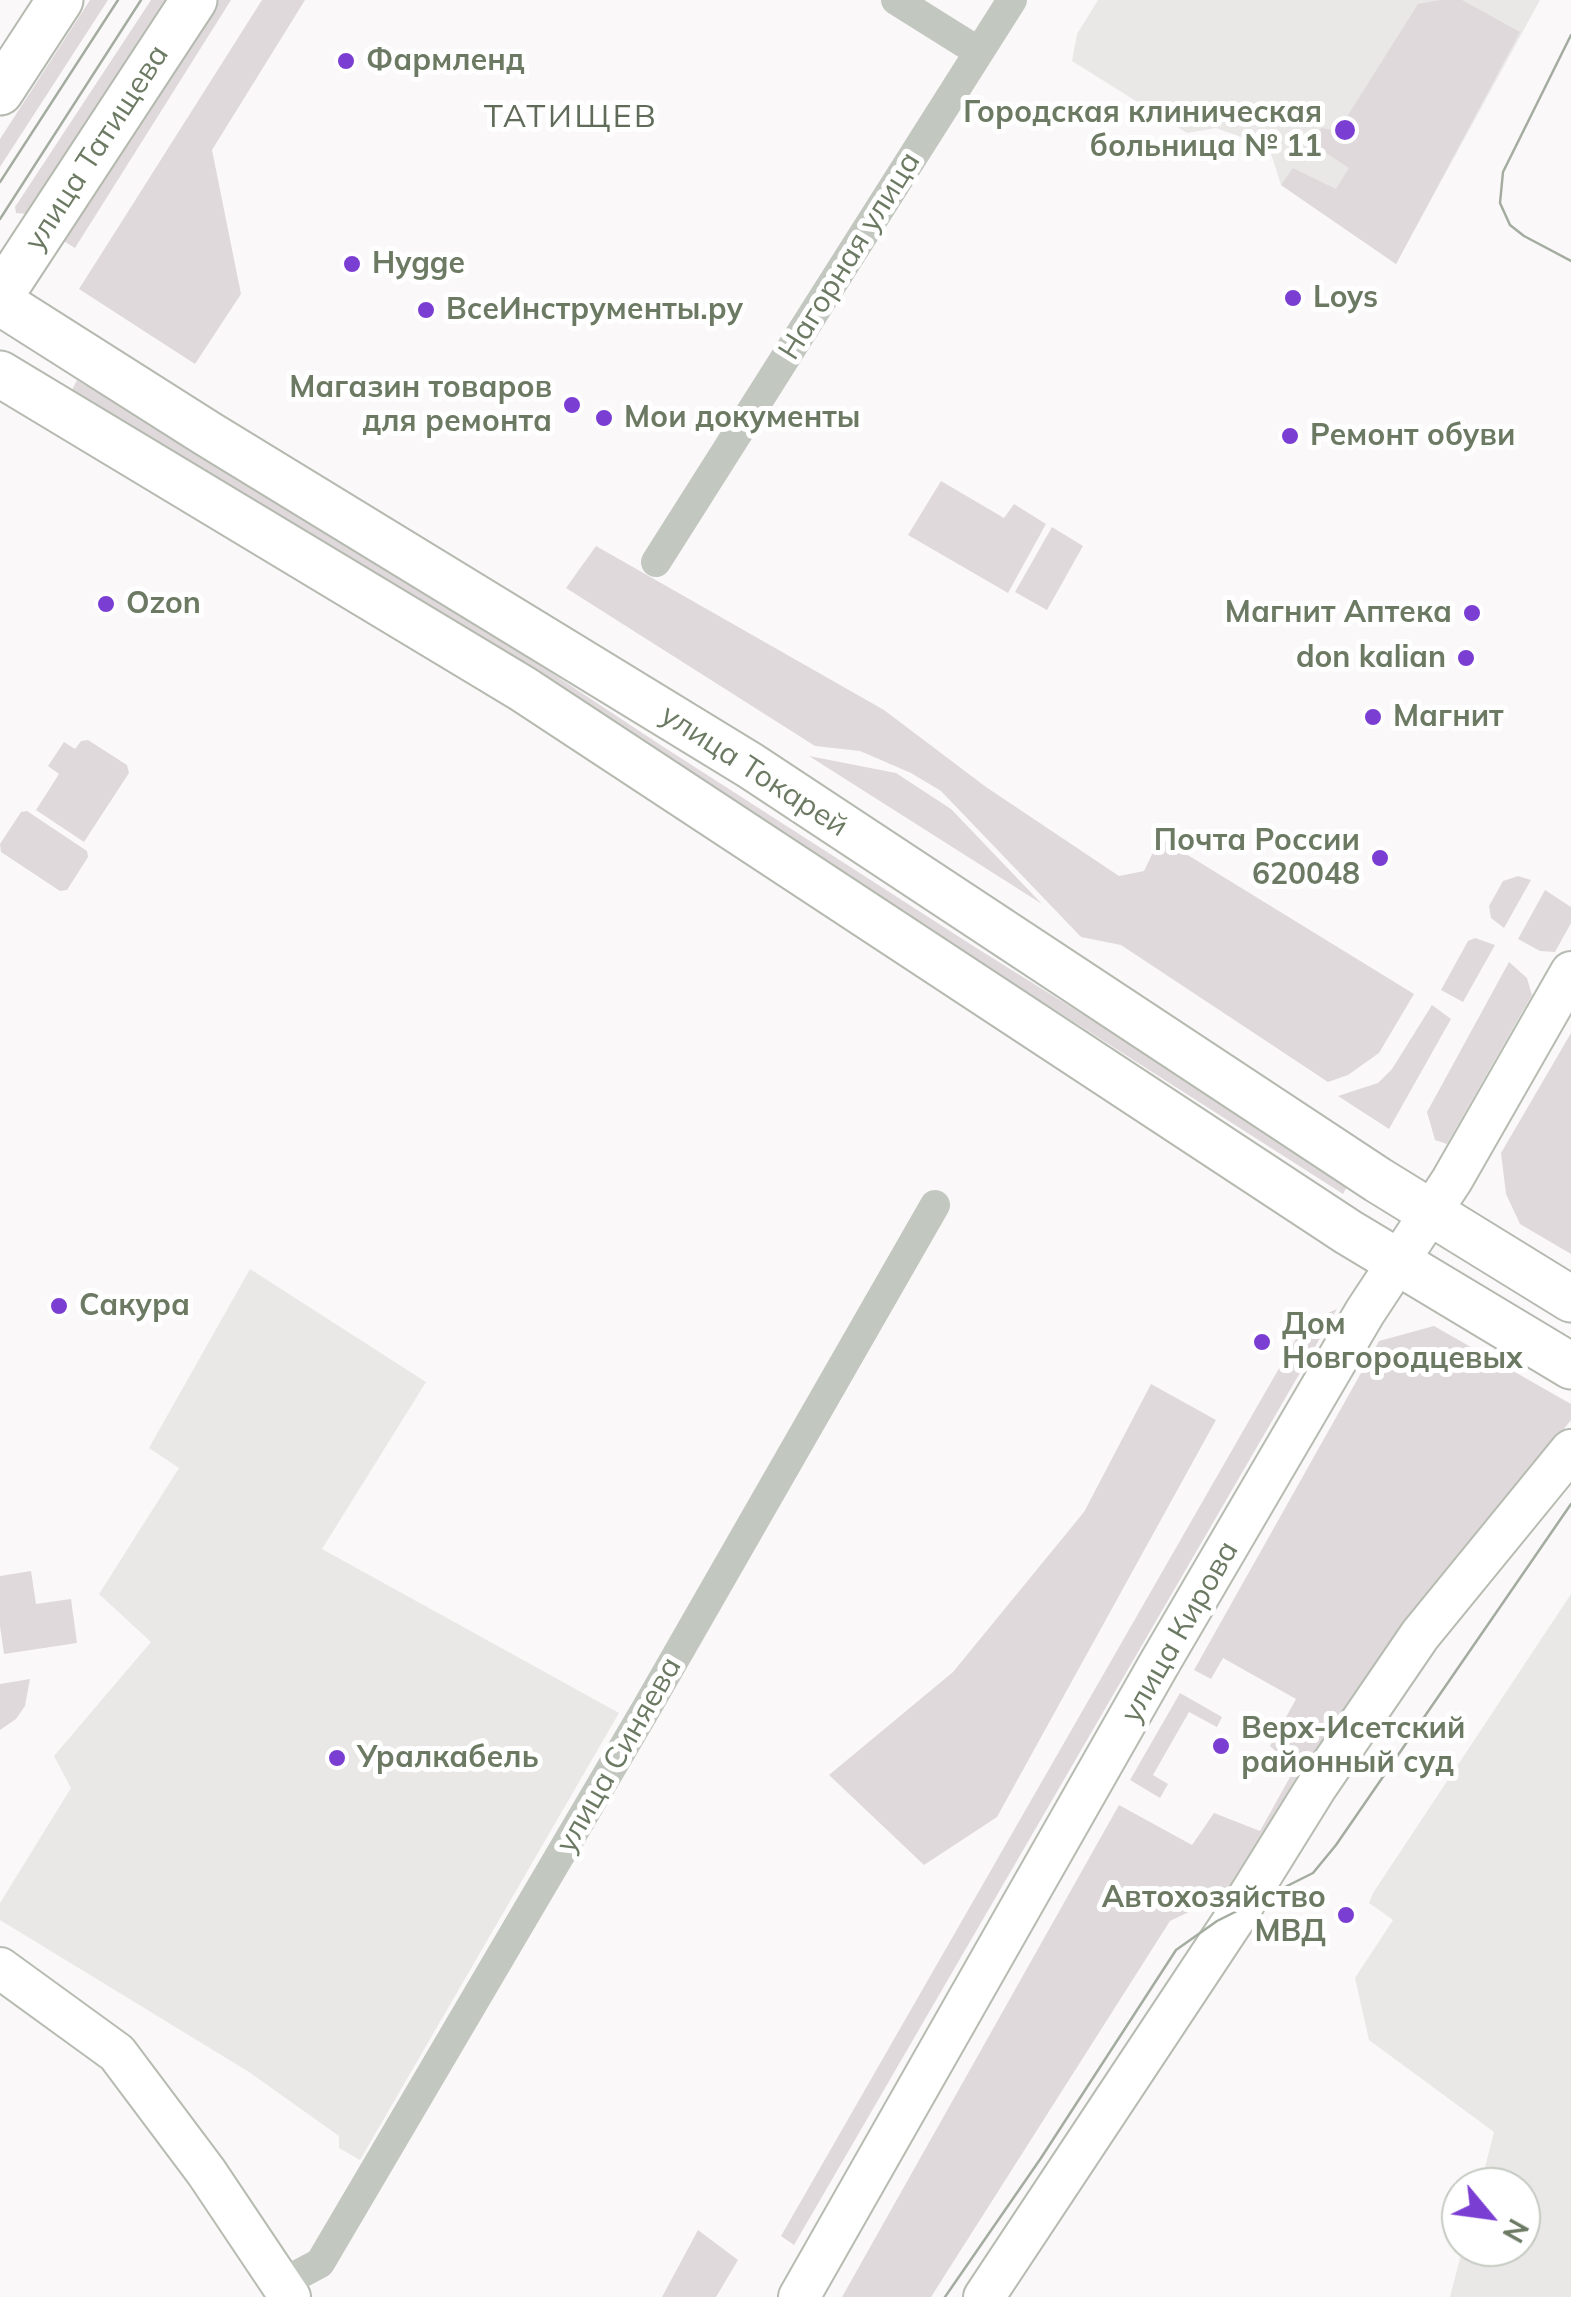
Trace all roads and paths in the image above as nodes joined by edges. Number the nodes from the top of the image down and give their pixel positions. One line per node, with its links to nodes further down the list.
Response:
1 (60, 0): 6 (main road)
2 (194, 0): 7 (main road, улица Татищева)
3 (896, 0): 5 (street)
4 (1012, 0): 5 (street, Нагорная улица)
5 (979, 52): 9 (street, Нагорная улица)
6 (0, 92)
7 (0, 299): 12 (main road, улица Токарей)
8 (0, 374): 13 (main road, улица Токарей)
9 (656, 562)
10 (1571, 972): 12 (main road, улица Кирова)
11 (934, 1205): 18 (street, улица Синяева)
12 (1430, 1213): 13 (main road, улица Кирова); 14 (main road, улица Токарей)
13 (1398, 1262): 15 (main road, улица Токарей); 19 (main road, улица Кирова)
14 (1571, 1299)
15 (1571, 1366)
16 (1571, 1450): 20 (main road)
17 (0, 1968): 18 (main road)
18 (286, 2290)
19 (799, 2297)
20 (984, 2297)

